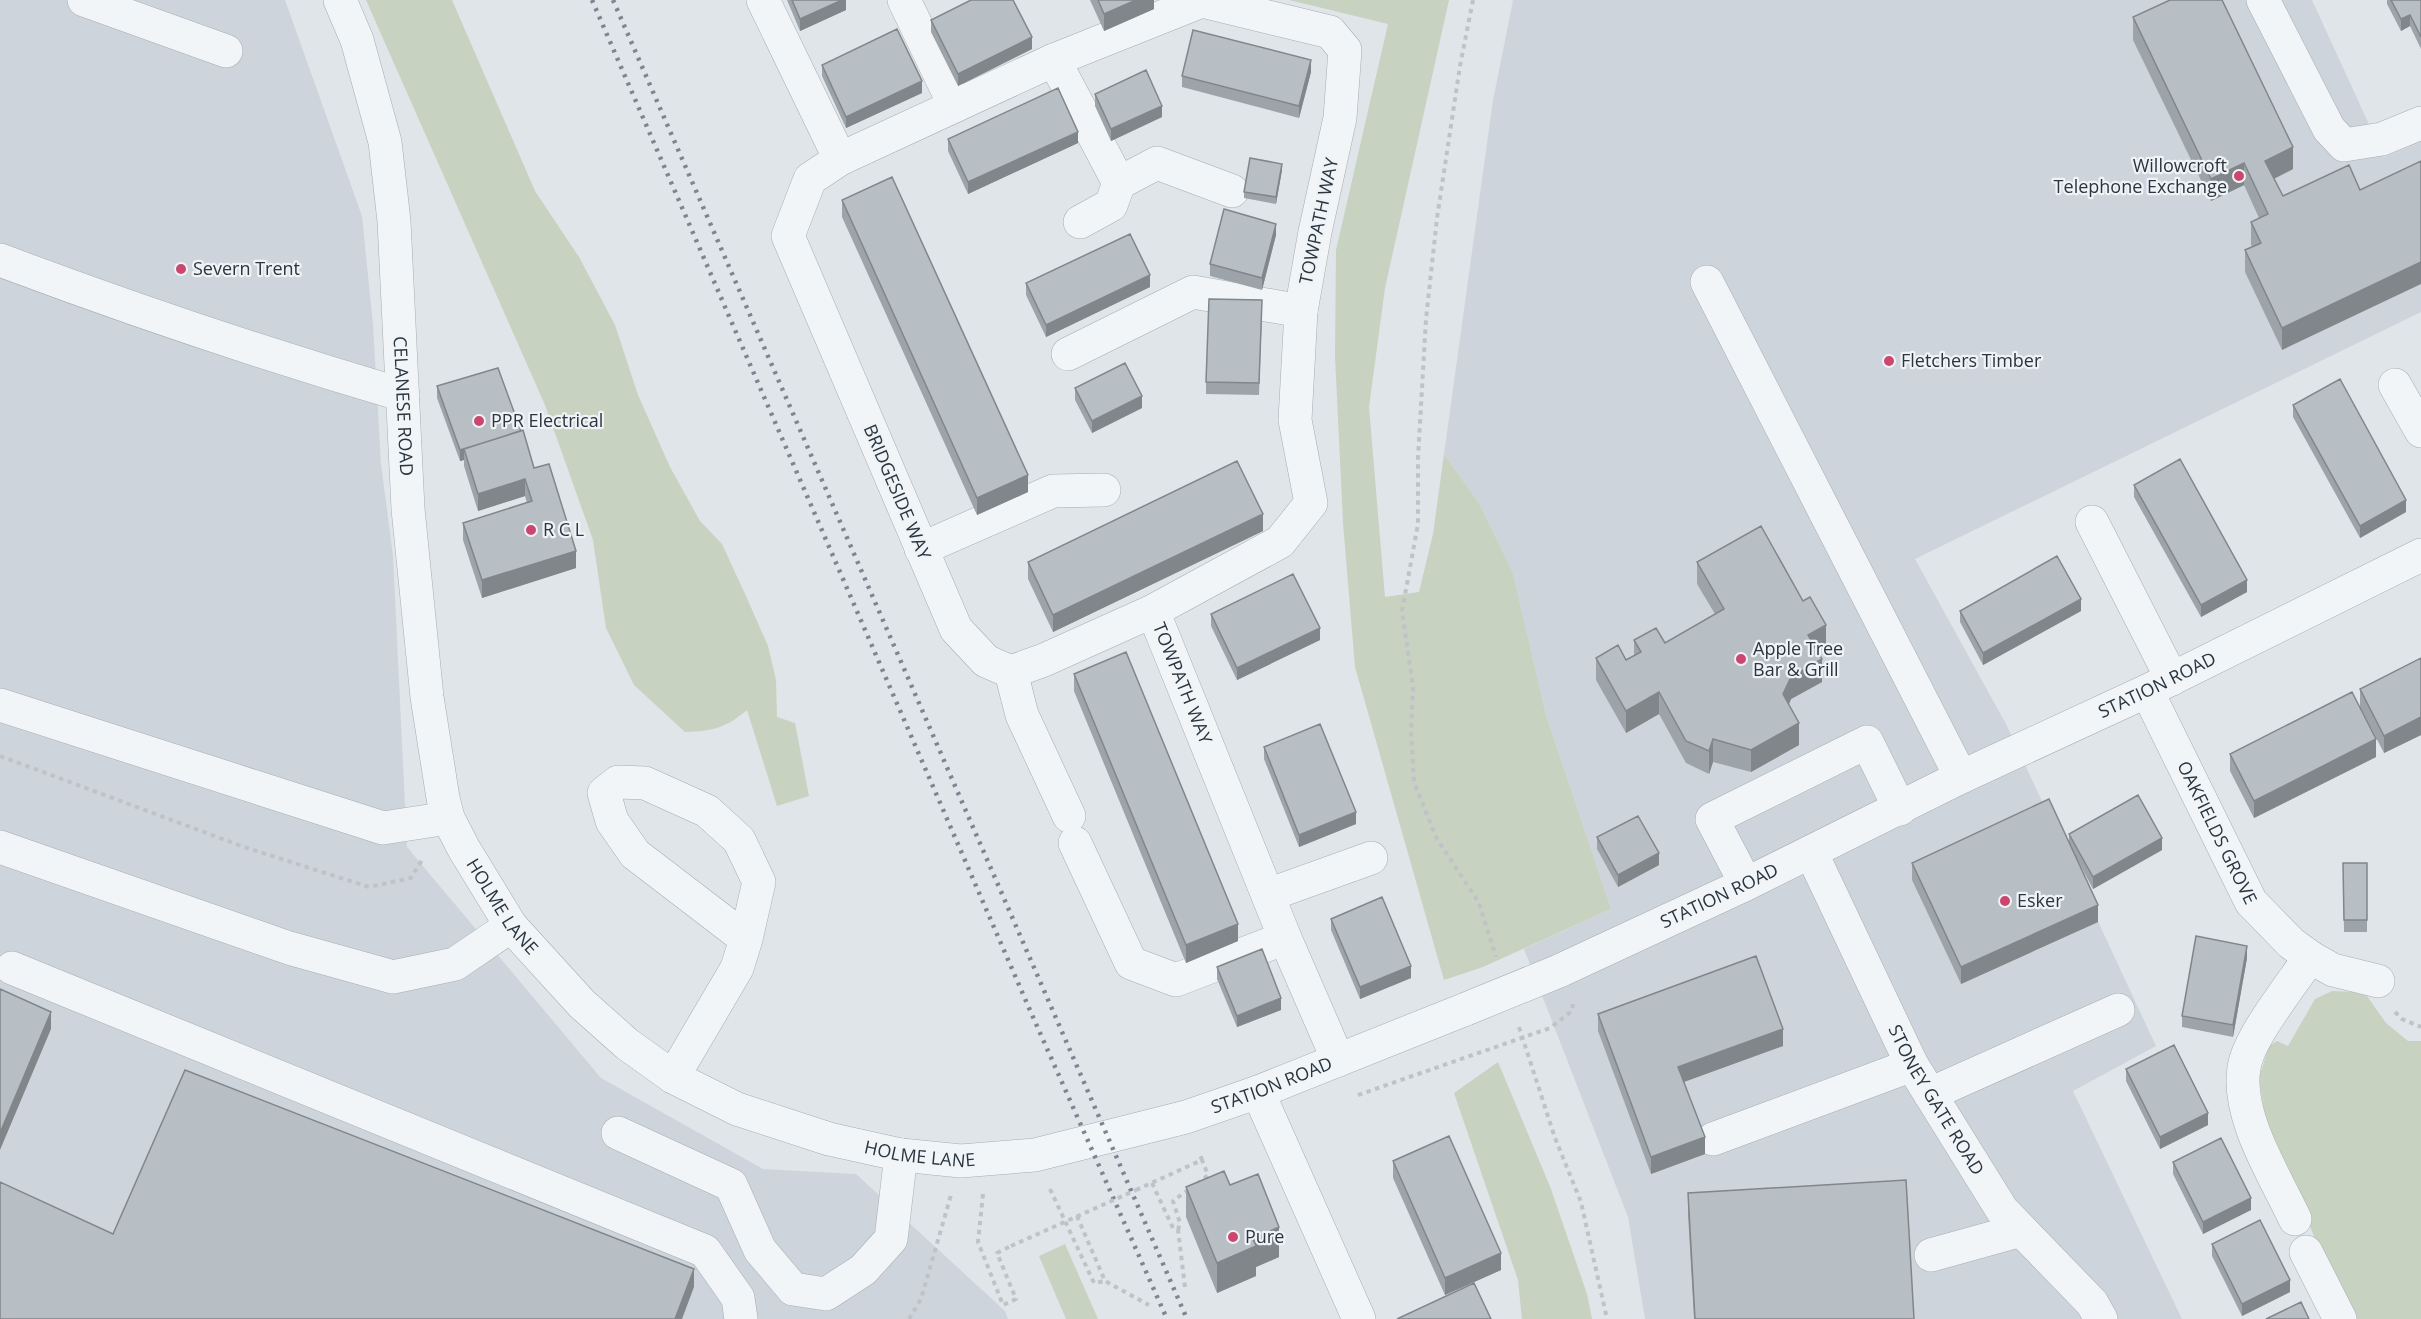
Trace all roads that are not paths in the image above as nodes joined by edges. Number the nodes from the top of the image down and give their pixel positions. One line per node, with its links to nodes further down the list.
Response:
1 (84, 0): 8 (street)
2 (340, 0): 21 (street, CELANESE ROAD)
3 (763, 0): 12 (street)
4 (904, 0): 10 (street)
5 (2263, 0): 11 (street)
6 (1213, 2): 7 (street, BRIDGESIDE WAY); 9 (street, BRIDGESIDE WAY)
7 (1345, 50): 18 (street, TOWPATH WAY)
8 (226, 51)
9 (1054, 60): 10 (street, BRIDGESIDE WAY); 13 (street)
10 (955, 106): 12 (street, BRIDGESIDE WAY)
11 (2421, 123)
12 (840, 159): 25 (street, BRIDGESIDE WAY)
13 (1119, 183): 14 (street); 15 (street)
14 (1232, 191)
15 (1080, 222)
16 (0, 260): 21 (street)
17 (1707, 282): 31 (street)
18 (1301, 311): 19 (street); 27 (street, TOWPATH WAY)
19 (1068, 354)
20 (2395, 385): 22 (street)
21 (403, 395): 33 (street, CELANESE ROAD)
22 (2421, 431)
23 (1104, 490): 25 (street)
24 (2092, 522): 29 (street, OAKFIELDS GROVE)
25 (921, 549): 28 (street, BRIDGESIDE WAY)
26 (2421, 555): 29 (street, STATION ROAD)
27 (1153, 611): 28 (street); 38 (street, TOWPATH WAY)
28 (1011, 672): 40 (street)
29 (2159, 685): 31 (street, STATION ROAD); 42 (street, OAKFIELDS GROVE)
30 (0, 705): 33 (street)
31 (1961, 777): 32 (street, STATION ROAD)
32 (1900, 809): 35 (street, STATION ROAD); 37 (street)
33 (448, 818): 39 (street, HOLME LANE)
34 (0, 847): 39 (street)
35 (1811, 852): 37 (street, STATION ROAD); 47 (street, STONEY GATE ROAD)
36 (1371, 858): 38 (street)
37 (1746, 884): 46 (street, STATION ROAD, bridge)
38 (1268, 896): 40 (street, TOWPATH WAY)
39 (511, 926): 48 (street, HOLME LANE)
40 (1286, 938): 46 (street, TOWPATH WAY)
41 (747, 939): 41 (street); 48 (street)
42 (2310, 957): 44 (street, OAKFIELDS GROVE); 55 (street)
43 (12, 968): 60 (street)
44 (2378, 981)
45 (2118, 1010): 50 (street)
46 (1338, 1060): 49 (street, STATION ROAD)
47 (1912, 1065): 50 (street, STONEY GATE ROAD); 52 (street)
48 (673, 1077): 53 (street, HOLME LANE)
49 (1258, 1092): 54 (street, STATION ROAD); 61 (street)
50 (1930, 1094): 56 (street, STONEY GATE ROAD)
51 (618, 1133): 59 (street)
52 (1713, 1139)
53 (901, 1155): 54 (street, HOLME LANE); 59 (street)
54 (974, 1159)
55 (2295, 1219)
56 (2021, 1230): 58 (street); 62 (street, STONEY GATE ROAD)
57 (2306, 1252): 63 (street)
58 (1930, 1255)
59 (828, 1307)
60 (741, 1319)
61 (1359, 1319)
62 (2101, 1319)
63 (2340, 1319)

